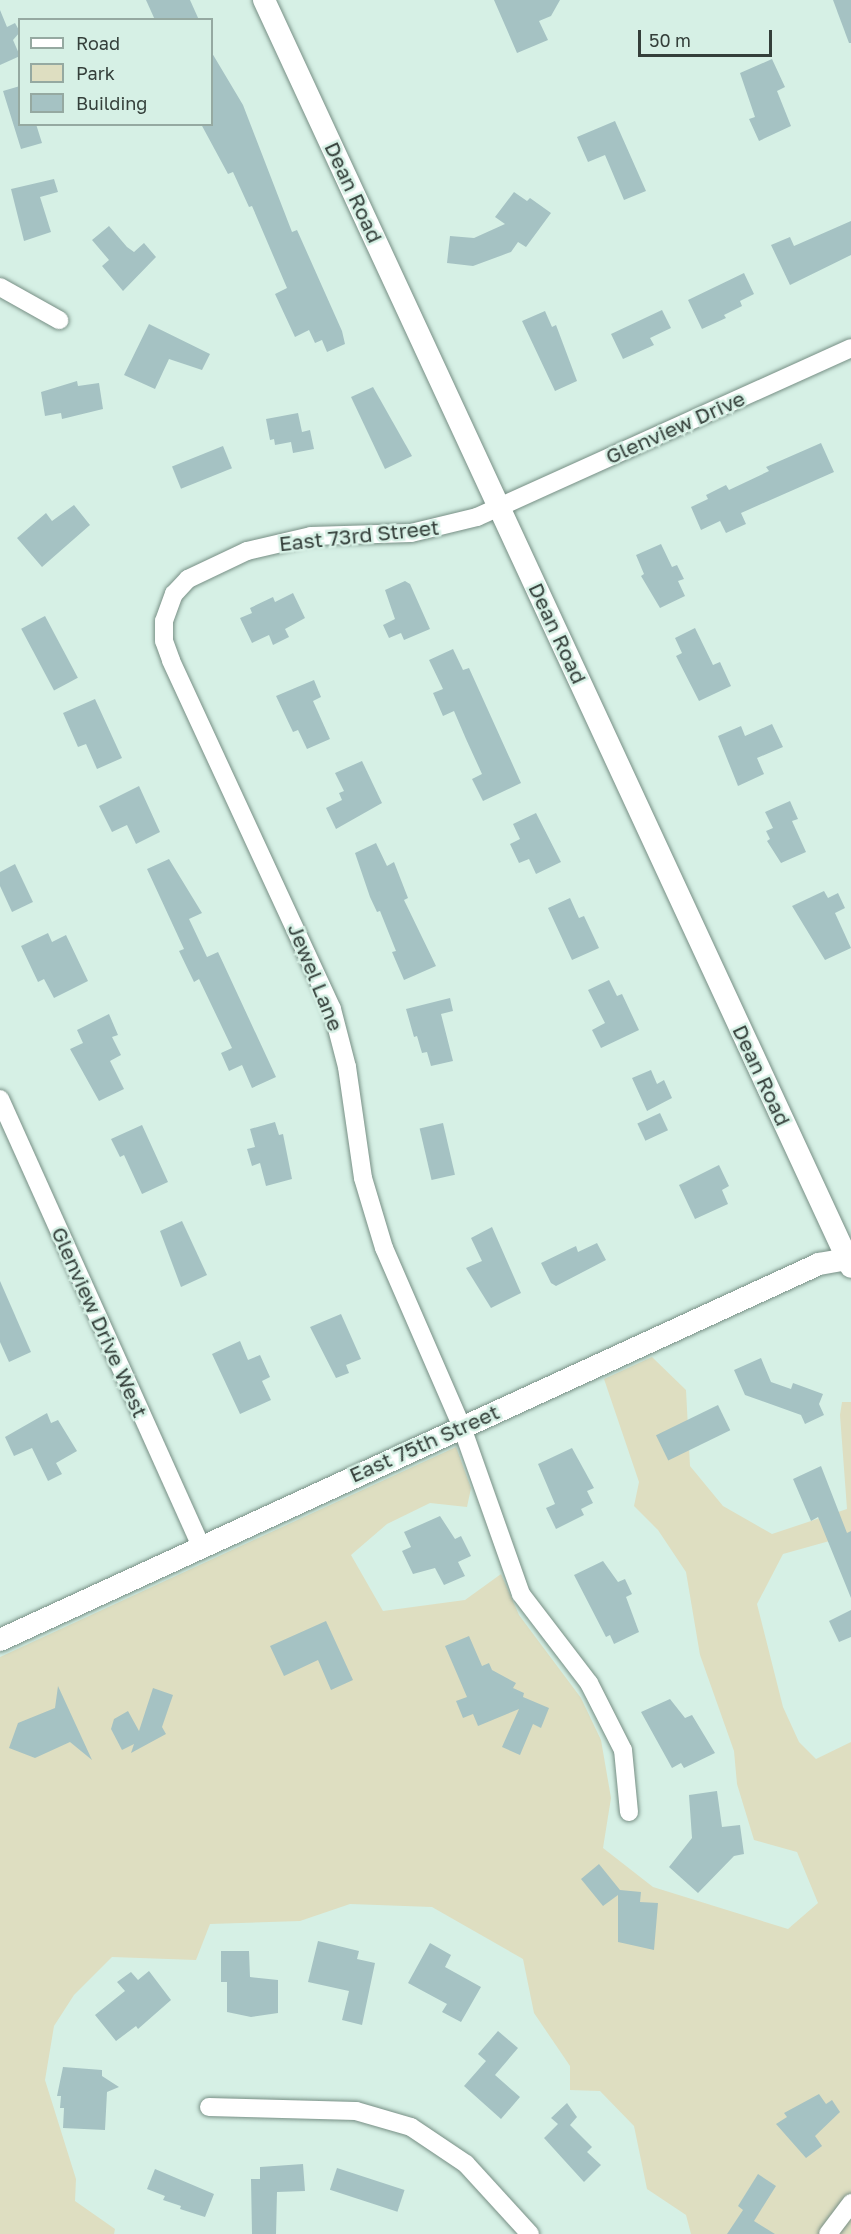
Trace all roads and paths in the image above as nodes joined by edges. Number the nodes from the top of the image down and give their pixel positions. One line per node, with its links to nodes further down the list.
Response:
1 (264, 0): 5 (street, Dean Road)
2 (0, 287): 3 (street)
3 (59, 320)
4 (851, 348): 5 (street, Glenview Drive)
5 (500, 506): 6 (street, East 73rd Street); 8 (street, Dean Road)
6 (167, 609): 9 (street, Jewel Lane)
7 (0, 1099): 10 (street, Glenview Drive West)
8 (850, 1261): 9 (street, East 75th Street)
9 (461, 1425): 10 (street, East 75th Street); 12 (street, Jewel Lane)
10 (200, 1545): 11 (street, East 75th Street)
11 (0, 1640)
12 (629, 1812)
13 (210, 2107): 15 (street)
14 (851, 2203): 16 (street)
15 (530, 2234)
16 (828, 2234)

